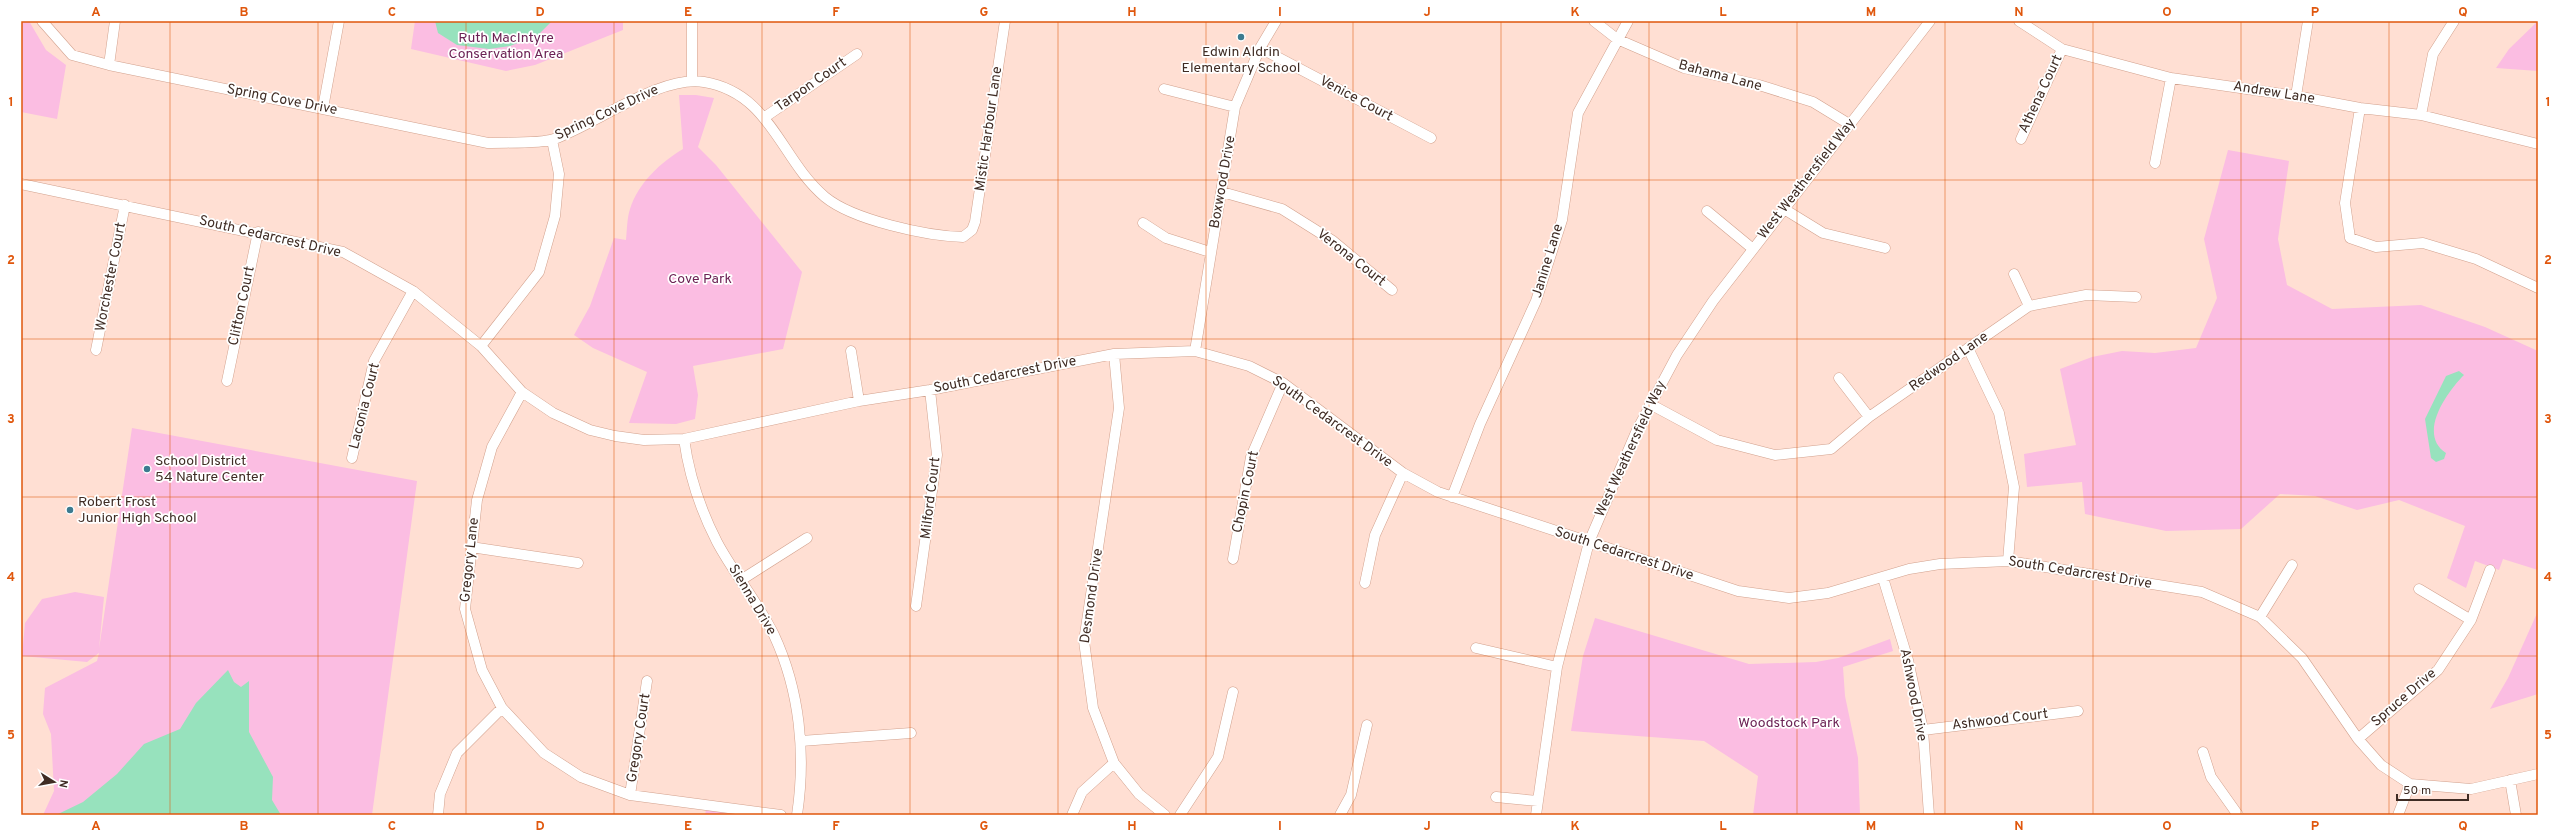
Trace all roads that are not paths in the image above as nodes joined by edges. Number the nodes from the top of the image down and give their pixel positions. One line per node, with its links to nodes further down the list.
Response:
1 (42, 21): 17 (street, Spring Cove Drive)
2 (116, 21): 17 (street)
3 (339, 21): 23 (street)
4 (692, 21): 19 (street)
5 (1005, 21): 40 (street, Mistic Harbour Lane)
6 (1276, 21): 14 (street, Boxwood Drive)
7 (1594, 21): 13 (street, Bahama Lane)
8 (1628, 21): 13 (street, Janine Lane)
9 (1930, 21): 27 (street, West Weathersfield Way)
10 (2019, 21): 15 (street, Andrew Lane)
11 (2308, 21): 21 (street)
12 (2454, 21): 25 (street)
13 (1617, 39): 27 (street, Bahama Lane); 67 (street, Janine Lane)
14 (1260, 48): 22 (street, Boxwood Drive); 28 (street, Venice Court)
15 (2062, 49): 18 (street, Andrew Lane); 29 (street, Athena Court)
16 (857, 54): 26 (street, Tarpon Court)
17 (109, 65): 23 (street, Spring Cove Drive)
18 (2171, 78): 21 (street, Andrew Lane); 32 (street)
19 (692, 80): 26 (street, Spring Cove Drive); 30 (street, Spring Cove Drive)
20 (1164, 89): 22 (street)
21 (2296, 96): 24 (street, Andrew Lane)
22 (1235, 107): 34 (street, Boxwood Drive)
23 (323, 108): 30 (street, Spring Cove Drive)
24 (2360, 108): 25 (street, Andrew Lane); 45 (street)
25 (2421, 115): 31 (street, Andrew Lane)
26 (765, 117): 40 (street, Spring Cove Drive)
27 (1849, 124): 36 (street, West Weathersfield Way)
28 (1431, 138)
29 (2021, 139)
30 (552, 140): 50 (street)
31 (2538, 144)
32 (2155, 163)
33 (21, 184): 35 (street, South Cedarcrest Drive)
34 (1222, 192): 43 (street, Boxwood Drive); 46 (street, Verona Court)
35 (125, 205): 39 (street, South Cedarcrest Drive); 52 (street, Worchester Court)
36 (1784, 209): 41 (street); 42 (street, West Weathersfield Way)
37 (1707, 211): 42 (street)
38 (1143, 223): 43 (street)
39 (258, 232): 47 (street, South Cedarcrest Drive); 57 (street, Clifton Court)
40 (968, 235)
41 (1885, 248)
42 (1753, 249): 62 (street, West Weathersfield Way)
43 (1210, 252): 54 (street, Boxwood Drive)
44 (2014, 274): 49 (street)
45 (2538, 288)
46 (1392, 290)
47 (413, 291): 50 (street, South Cedarcrest Drive); 65 (street, Laconia Court)
48 (2136, 297): 49 (street, Redwood Lane)
49 (2028, 306): 51 (street, Redwood Lane)
50 (481, 346): 60 (street, South Cedarcrest Drive)
51 (1968, 348): 63 (street, Redwood Lane); 72 (street)
52 (96, 350)
53 (851, 351): 61 (street)
54 (1195, 351): 55 (street, South Cedarcrest Drive); 58 (street, South Cedarcrest Drive)
55 (1114, 354): 59 (street, South Cedarcrest Drive); 95 (street, Desmond Drive)
56 (1839, 378): 63 (street)
57 (227, 380)
58 (1283, 383): 66 (street, South Cedarcrest Drive); 71 (street, Chopin Court)
59 (930, 390): 61 (street, South Cedarcrest Drive); 80 (street, Milford Court)
60 (522, 392): 64 (street, South Cedarcrest Drive); 70 (street, Gregory Lane)
61 (859, 401): 64 (street, South Cedarcrest Drive)
62 (1650, 404): 63 (street, Redwood Lane); 69 (street, West Weathersfield Way)
63 (1869, 417)
64 (684, 439): 77 (street, Sienna Drive)
65 (352, 458)
66 (1403, 473): 67 (street, South Cedarcrest Drive); 78 (street)
67 (1452, 497): 69 (street, South Cedarcrest Drive)
68 (807, 538): 77 (street)
69 (1589, 542): 76 (street, South Cedarcrest Drive); 84 (street, West Weathersfield Way)
70 (471, 548): 73 (street); 87 (street, Gregory Lane)
71 (1233, 559)
72 (2008, 561): 76 (street, South Cedarcrest Drive); 81 (street, South Cedarcrest Drive)
73 (578, 563)
74 (2292, 565): 81 (street)
75 (2490, 570): 82 (street, Spruce Drive)
76 (1883, 578): 90 (street, Ashwood Drive)
77 (742, 580): 93 (street, Sienna Drive)
78 (1365, 583)
79 (2420, 589): 82 (street)
80 (916, 606)
81 (2260, 617): 92 (street, South Cedarcrest Drive)
82 (2471, 620): 92 (street, Spruce Drive)
83 (1476, 648): 84 (street)
84 (1557, 667): 101 (street, West Weathersfield Way)
85 (647, 681): 99 (street, Gregory Court)
86 (1233, 692): 107 (street)
87 (502, 708): 99 (street, Gregory Lane); 102 (street)
88 (2078, 711): 90 (street, Ashwood Court)
89 (1367, 724): 108 (street)
90 (1923, 730): 110 (street, Ashwood Drive)
91 (911, 733): 93 (street)
92 (2358, 739): 98 (street, South Cedarcrest Drive)
93 (801, 740): 104 (street, Sienna Drive)
94 (2203, 752): 111 (street)
95 (1114, 763): 105 (street); 106 (street, Desmond Drive)
96 (2538, 774): 97 (street, South Cedarcrest Drive)
97 (2510, 780): 98 (street, South Cedarcrest Drive); 113 (street)
98 (2410, 784): 112 (street)
99 (630, 795): 103 (street, Gregory Lane)
100 (1496, 797): 101 (street)
101 (1538, 801): 109 (street, West Weathersfield Way)
102 (438, 815)
103 (781, 815)
104 (797, 815)
105 (1072, 815)
106 (1165, 815)
107 (1180, 815)
108 (1340, 815)
109 (1536, 815)
110 (1929, 815)
111 (2238, 815)
112 (2398, 815)
113 (2516, 815)

